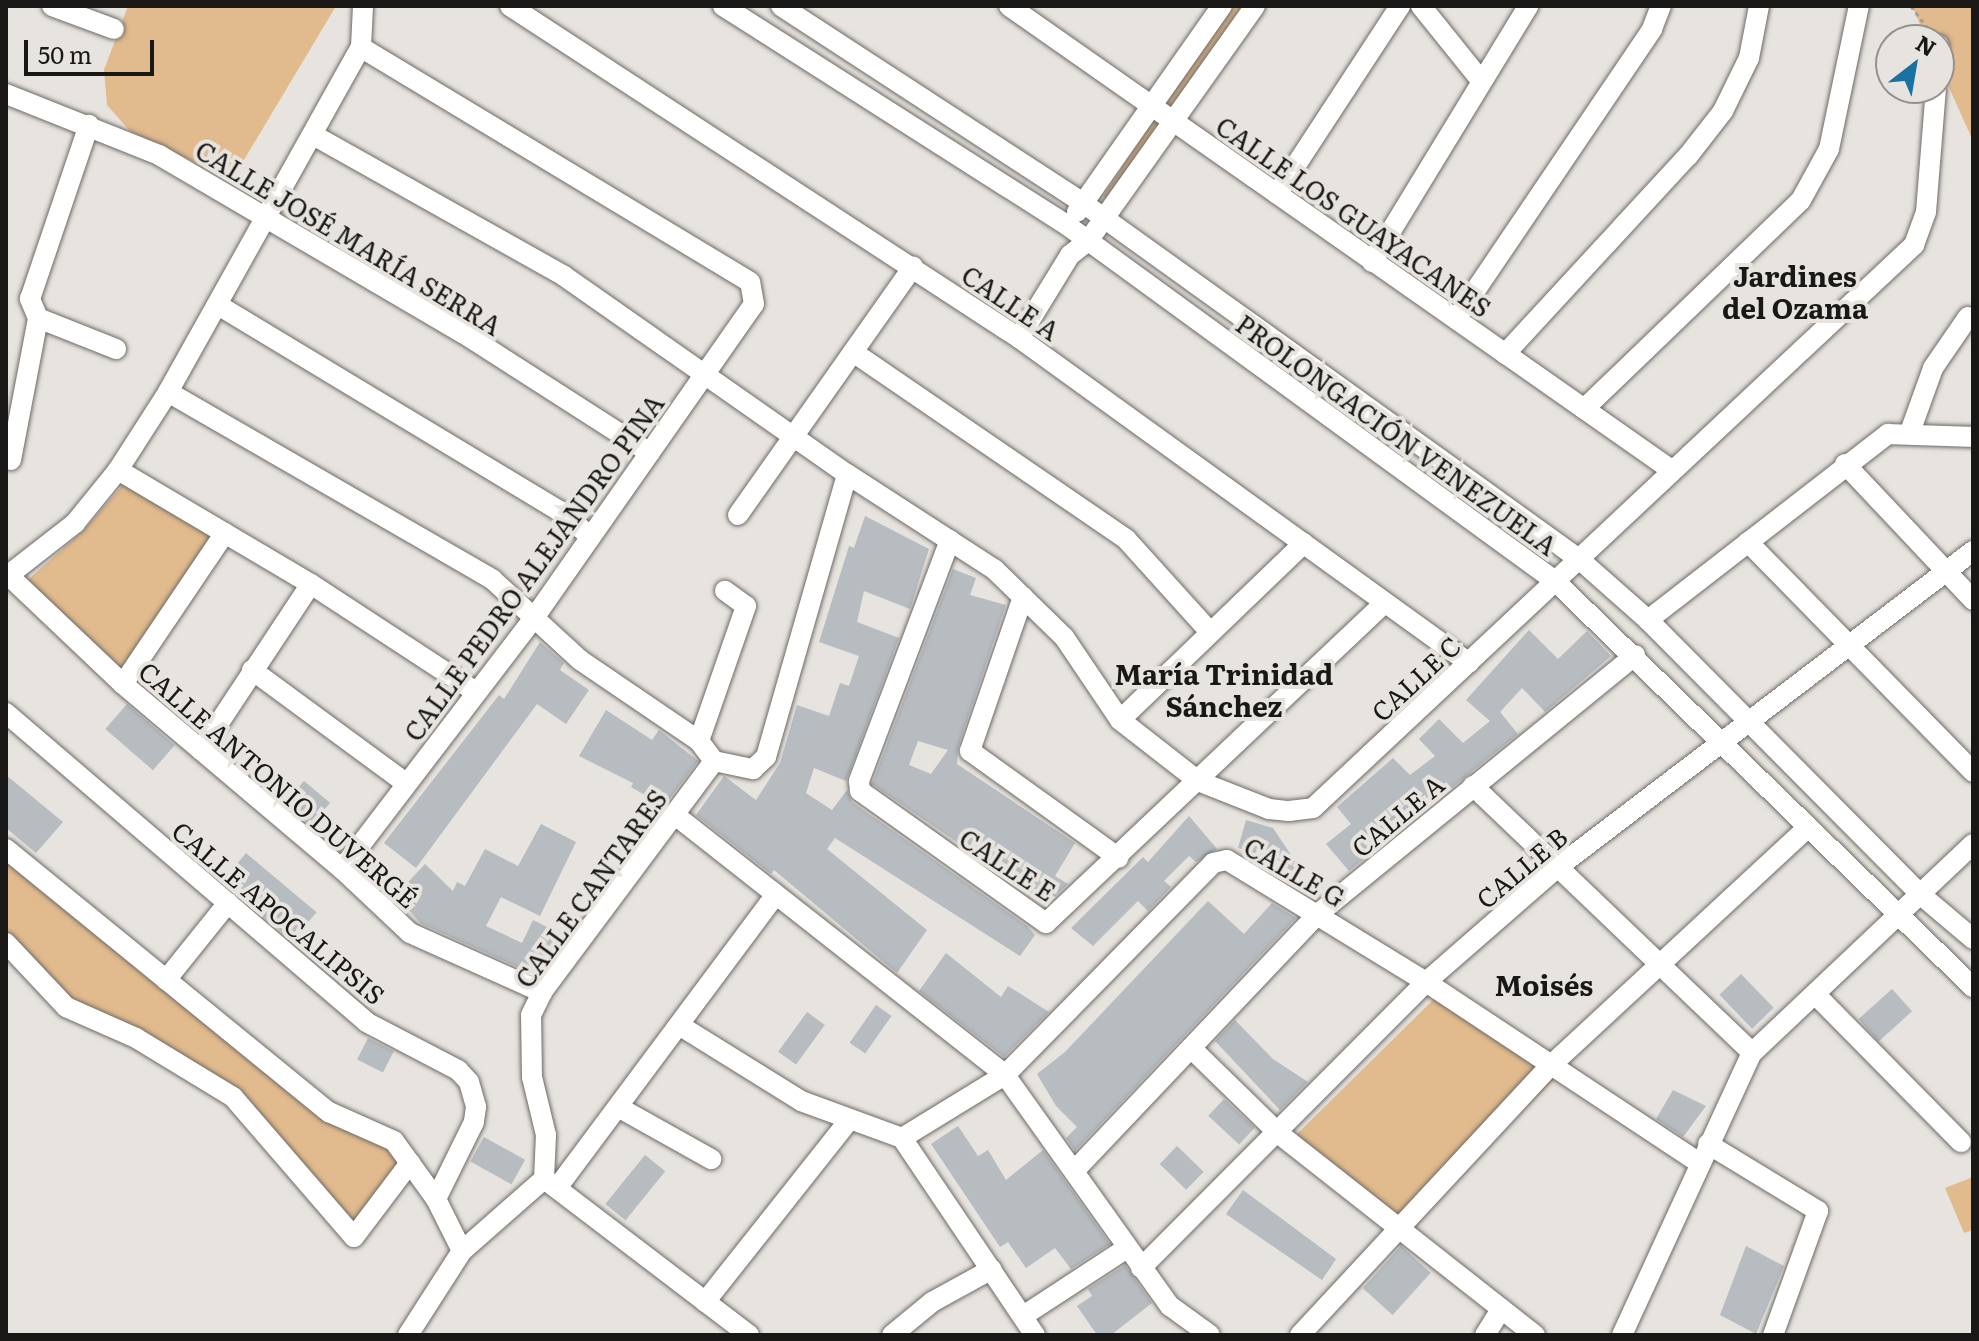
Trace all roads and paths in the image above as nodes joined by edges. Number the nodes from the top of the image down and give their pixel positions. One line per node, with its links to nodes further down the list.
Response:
1 (52, 6): 17 (street)
2 (363, 6): 18 (street)
3 (510, 6): 34 (street, CALLE A)
4 (723, 6): 30 (street, PROLONGACIÓN VENEZUELA)
5 (781, 6): 27 (street, PROLONGACIÓN VENEZUELA)
6 (1009, 6): 21 (street, CALLE LOS GUAYACANES)
7 (1222, 6): 21 (street)
8 (1255, 6): 23 (street)
9 (1400, 6): 26 (street)
10 (1421, 6): 19 (street)
11 (1528, 6): 19 (street)
12 (1661, 6): 38 (street)
13 (1759, 6): 42 (street)
14 (1859, 6): 45 (street)
15 (1911, 6): 16 (path)
16 (1924, 24)
17 (114, 29)
18 (361, 47): 25 (street); 43 (street, CALLE PEDRO ALEJANDRO PINA)
19 (1482, 82): 33 (street)
20 (6, 94): 24 (street, CALLE JOSÉ MARÍA SERRA)
21 (1153, 104): 23 (street, CALLE LOS GUAYACANES); 27 (street)
22 (1935, 104): 52 (street, CALLE C)
23 (1174, 121): 26 (street, CALLE LOS GUAYACANES); 28 (street)
24 (89, 125): 29 (street, CALLE JOSÉ MARÍA SERRA); 37 (street)
25 (315, 136): 29 (street); 43 (street, CALLE C)
26 (1277, 194): 33 (street, CALLE LOS GUAYACANES)
27 (1083, 203): 28 (street, PROLONGACIÓN VENEZUELA); 30 (street)
28 (1105, 218): 31 (street); 62 (street, PROLONGACIÓN VENEZUELA)
29 (267, 220): 35 (street); 49 (street, CALLE JOSÉ MARÍA SERRA)
30 (1068, 226): 31 (street, PROLONGACIÓN VENEZUELA); 32 (street)
31 (1088, 241): 32 (street); 65 (street, PROLONGACIÓN VENEZUELA)
32 (1070, 255): 39 (street)
33 (1372, 262): 38 (street, CALLE LOS GUAYACANES)
34 (913, 267): 39 (street, CALLE A); 41 (street)
35 (218, 305): 44 (street); 57 (street)
36 (1968, 317): 46 (street)
37 (38, 318): 40 (street); 50 (street)
38 (1456, 319): 42 (street, CALLE LOS GUAYACANES)
39 (1019, 338): 60 (street, CALLE A)
40 (116, 349)
41 (853, 352): 47 (street); 73 (street)
42 (1505, 354): 45 (street, CALLE LOS GUAYACANES)
43 (705, 375): 47 (street, CALLE C); 49 (street, CALLE PEDRO ALEJANDRO PINA)
44 (168, 392): 53 (street); 71 (street)
45 (1584, 409): 52 (street, CALLE LOS GUAYACANES)
46 (1910, 432): 48 (street); 51 (street)
47 (795, 435): 54 (street, CALLE C); 55 (street)
48 (1973, 437)
49 (650, 453): 57 (street, CALLE PEDRO ALEJANDRO PINA)
50 (11, 460)
51 (1845, 464): 59 (street); 63 (street)
52 (1670, 469): 62 (street, CALLE C)
53 (118, 470): 56 (street); 64 (street)
54 (847, 474): 58 (street, CALLE C); 86 (street)
55 (738, 515)
56 (225, 533): 66 (street); 78 (street)
57 (591, 537): 71 (street, CALLE PEDRO ALEJANDRO PINA)
58 (950, 540): 68 (street, CALLE C); 95 (street, CALLE E)
59 (1748, 542): 72 (street); 74 (street)
60 (1304, 543): 70 (street, CALLE A); 73 (street)
61 (1973, 551): 63 (street, CALLE B)
62 (1579, 559): 65 (street, CALLE C); 72 (street, PROLONGACIÓN VENEZUELA)
63 (1947, 573): 69 (street); 74 (street, CALLE B)
64 (7, 576): 78 (street, CALLE ANTONIO DUVERGÉ)
65 (1555, 581): 75 (street, PROLONGACIÓN VENEZUELA); 76 (street, CALLE C)
66 (311, 584): 77 (street); 79 (street)
67 (725, 591): 83 (street)
68 (1023, 597): 81 (street, CALLE C); 95 (street)
69 (1973, 600)
70 (1384, 603): 76 (street, CALLE A); 88 (street, CALLE E)
71 (534, 618): 79 (street, CALLE PEDRO ALEJANDRO PINA); 83 (street)
72 (1648, 620): 82 (street, PROLONGACIÓN VENEZUELA)
73 (1209, 631): 81 (street)
74 (1850, 647): 82 (street, CALLE B); 87 (street)
75 (1635, 655): 84 (street, PROLONGACIÓN VENEZUELA); 90 (street, CALLE A)
76 (1469, 663): 88 (street, CALLE C)
77 (252, 670): 85 (street); 89 (street)
78 (123, 684): 85 (street, CALLE ANTONIO DUVERGÉ)
79 (476, 692): 89 (street, CALLE PEDRO ALEJANDRO PINA)
80 (6, 713): 100 (street, CALLE APOCALIPSIS)
81 (1120, 720): 88 (street, CALLE C)
82 (1747, 723): 84 (street, CALLE B); 98 (street, PROLONGACIÓN VENEZUELA)
83 (699, 741): 86 (street)
84 (1724, 741): 92 (street, PROLONGACIÓN VENEZUELA); 96 (street, CALLE B)
85 (201, 750): 97 (street, CALLE ANTONIO DUVERGÉ)
86 (714, 761): 91 (street, CALLE CANTARES)
87 (1973, 772)
88 (1198, 781): 95 (street, CALLE E)
89 (406, 783): 97 (street, CALLE PEDRO ALEJANDRO PINA)
90 (1473, 786): 96 (street); 101 (street, CALLE A)
91 (675, 815): 99 (street); 109 (street, CALLE CANTARES)
92 (1807, 828): 102 (street, PROLONGACIÓN VENEZUELA); 105 (street)
93 (1973, 844): 98 (street)
94 (6, 849): 106 (street)
95 (1119, 858)
96 (1558, 867): 105 (street); 107 (street, CALLE B)
97 (342, 869): 109 (street, CALLE ANTONIO DUVERGÉ)
98 (1920, 894): 102 (street); 103 (street, PROLONGACIÓN VENEZUELA)
99 (775, 895): 111 (street); 115 (street)
100 (228, 903): 106 (street); 126 (street, CALLE APOCALIPSIS)
101 (1319, 913): 107 (street, CALLE G); 112 (street, CALLE A); 115 (street, CALLE G)
102 (1897, 917): 108 (street, PROLONGACIÓN VENEZUELA); 110 (street)
103 (1973, 939)
104 (6, 943): 123 (street)
105 (1660, 964): 113 (street); 114 (street)
106 (166, 980): 123 (street)
107 (1426, 982): 114 (street, CALLE G); 118 (street, CALLE B)
108 (1973, 987)
109 (542, 992): 125 (street, CALLE CANTARES)
110 (1815, 994): 113 (street); 120 (street)
111 (679, 1025): 116 (street); 117 (street)
112 (1191, 1048): 118 (street); 124 (street, CALLE A)
113 (1752, 1053): 121 (street)
114 (1549, 1067): 121 (street, CALLE G); 127 (street)
115 (1005, 1075): 119 (street, CALLE G); 124 (street)
116 (618, 1107): 122 (street); 125 (street)
117 (850, 1119): 119 (street); 132 (street)
118 (1278, 1133): 127 (street); 130 (street, CALLE B)
119 (902, 1138): 131 (street)
120 (1961, 1142)
121 (1704, 1153): 143 (street); 144 (street, CALLE G)
122 (711, 1159)
123 (410, 1163): 126 (street)
124 (1075, 1170): 128 (street)
125 (550, 1184): 129 (street); 132 (street)
126 (436, 1199): 129 (street)
127 (1403, 1229): 133 (street); 140 (street)
128 (1127, 1248): 130 (street); 134 (street)
129 (462, 1251): 136 (street)
130 (1141, 1268): 139 (street)
131 (992, 1269): 134 (street); 135 (street)
132 (705, 1302): 137 (street)
133 (1501, 1309): 141 (street); 142 (street)
134 (1023, 1316): 138 (street)
135 (898, 1333)
136 (408, 1335)
137 (749, 1335)
138 (1035, 1335)
139 (1210, 1335)
140 (1300, 1335)
141 (1485, 1335)
142 (1535, 1335)
143 (1622, 1335)
144 (1773, 1335)

